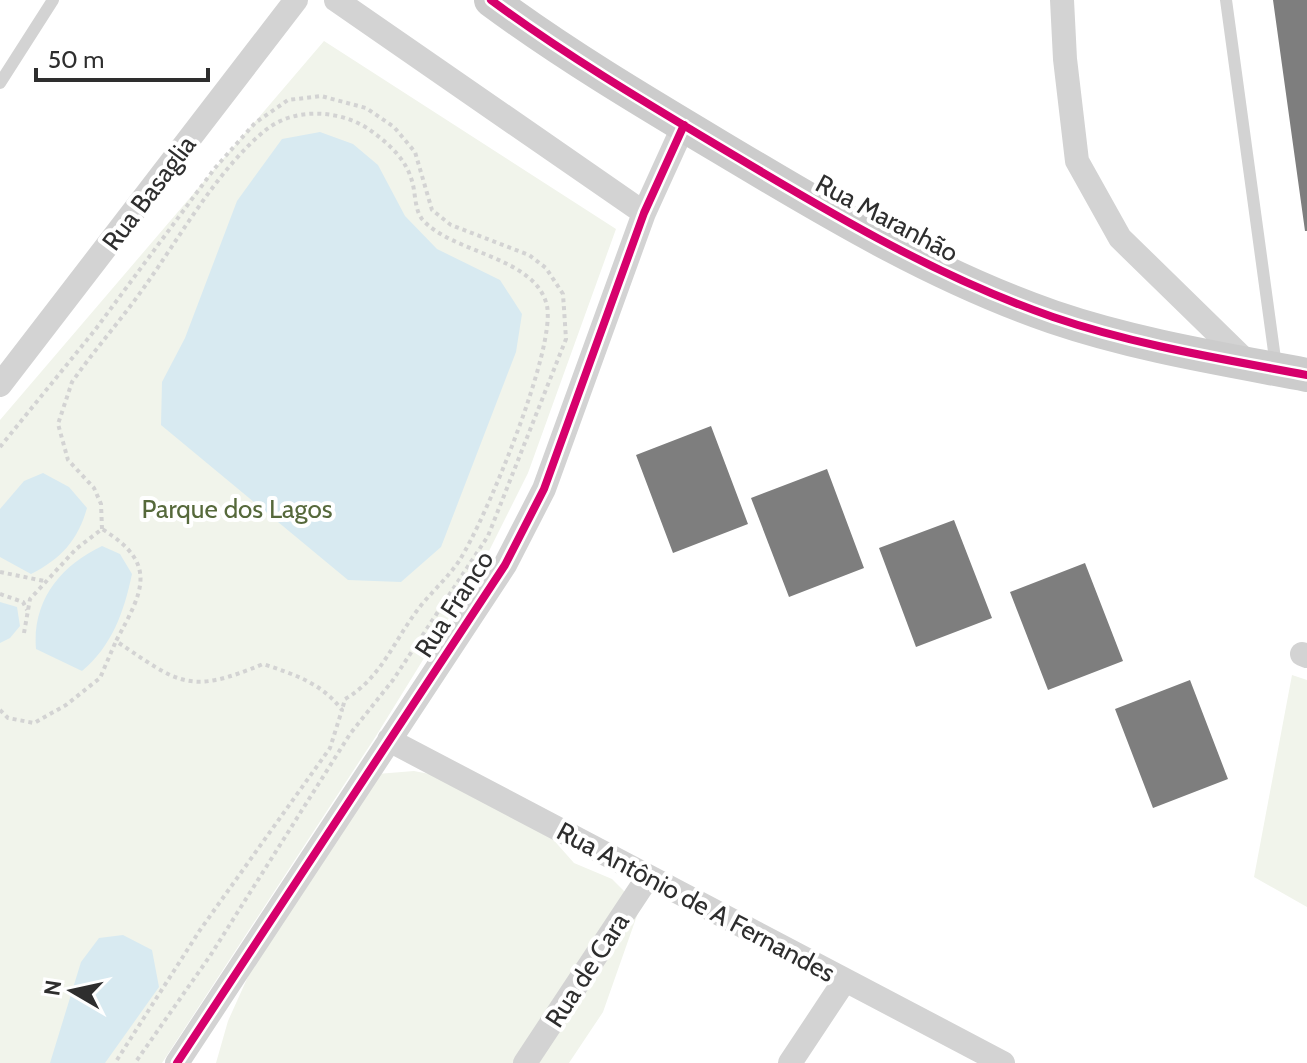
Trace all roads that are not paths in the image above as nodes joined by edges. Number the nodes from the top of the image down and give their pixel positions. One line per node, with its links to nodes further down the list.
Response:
1 (53, 0): 7 (lane)
2 (296, 0): 11 (street, Rua Basaglia)
3 (336, 0): 9 (street)
4 (491, 0): 8 (main road, Rua Maranhão)
5 (1062, 0): 10 (street)
6 (1226, 0): 10 (lane)
7 (0, 83)
8 (684, 125): 9 (street, Rua Franco); 10 (main road, Rua Maranhão)
9 (644, 213): 12 (street, Rua Franco)
10 (1277, 369)
11 (0, 385)
12 (389, 740): 13 (street, Rua Antônio de A Fernandes); 15 (street, Rua Franco)
13 (648, 877): 14 (street, Rua Antônio de A Fernandes); 16 (street, Rua de Cara)
14 (845, 980): 17 (street); 18 (street, Rua Antônio de A Fernandes)
15 (177, 1063)
16 (525, 1063)
17 (790, 1063)
18 (1003, 1063)

